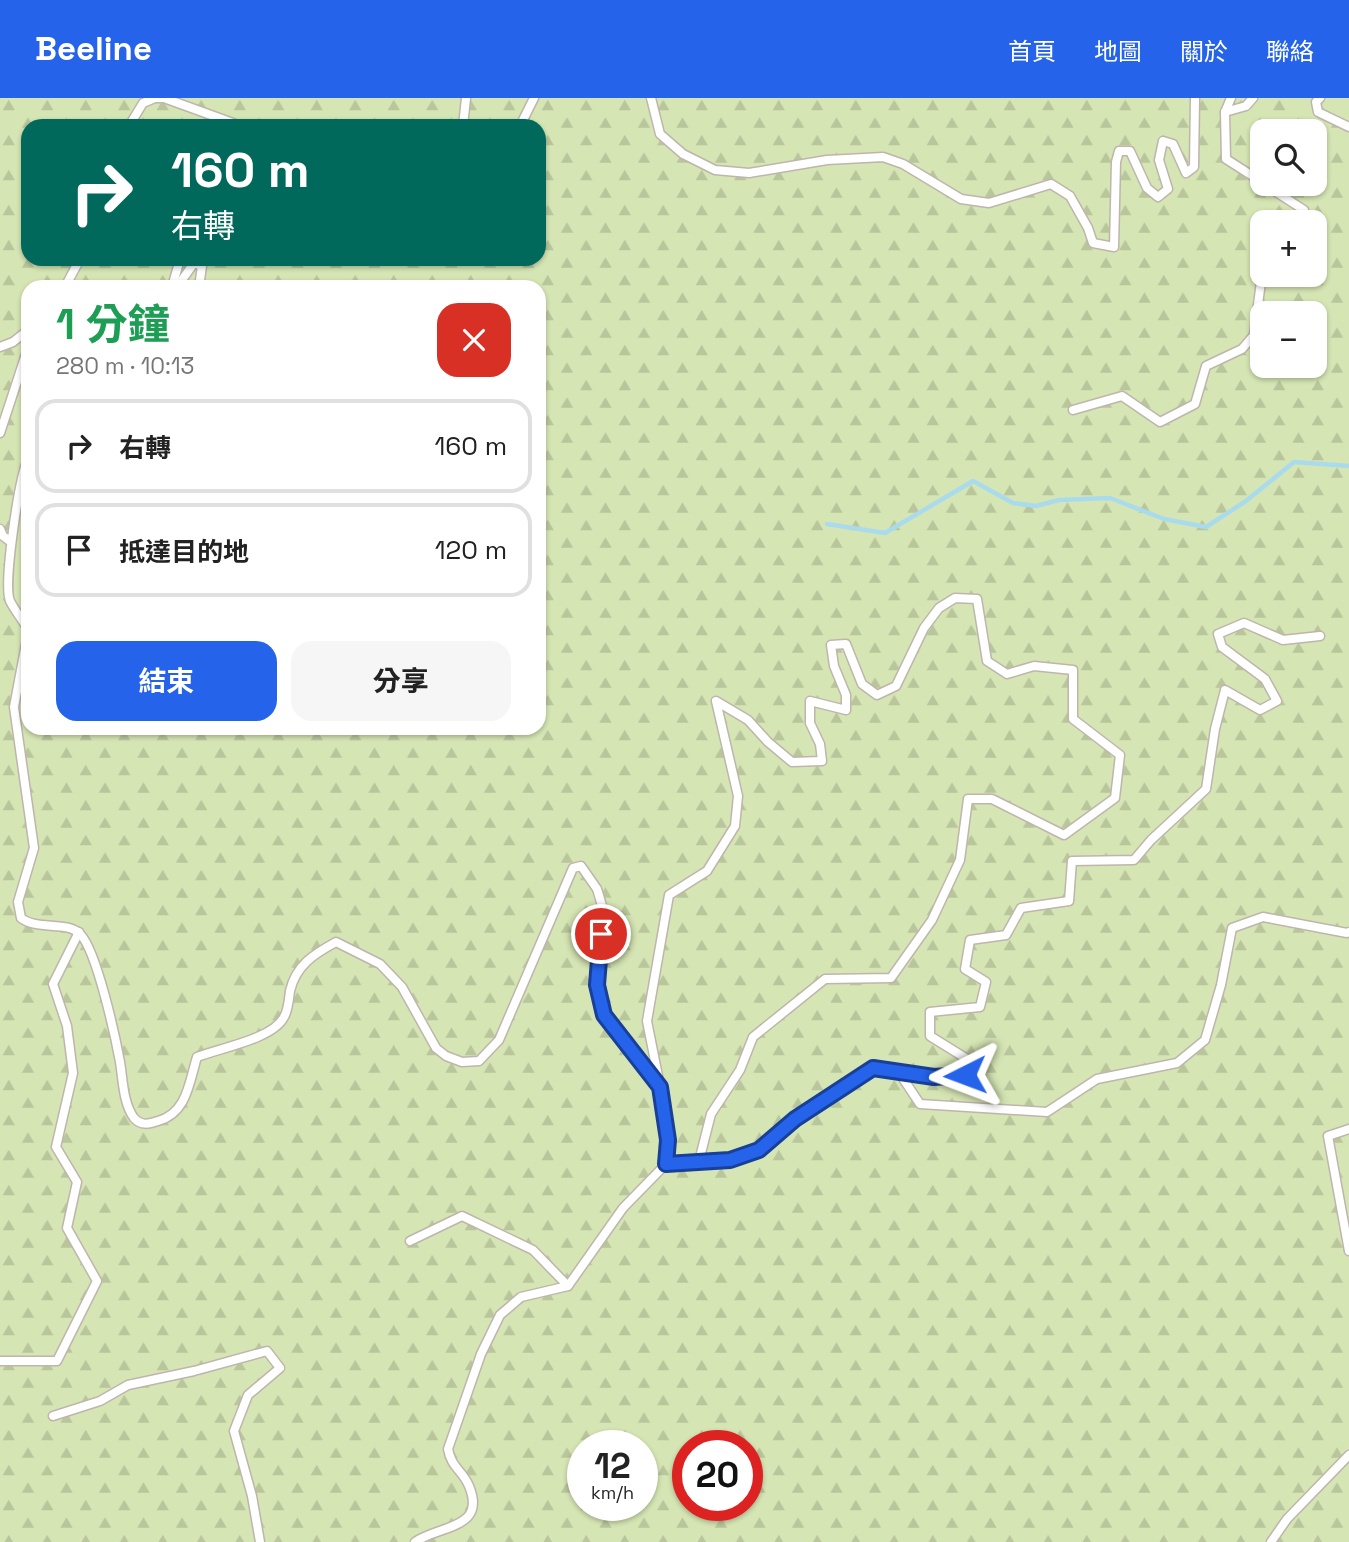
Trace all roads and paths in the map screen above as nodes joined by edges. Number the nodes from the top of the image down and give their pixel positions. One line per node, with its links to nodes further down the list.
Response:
1 (156, 98): 9 (lane); 12 (lane)
2 (466, 98): 13 (lane)
3 (534, 98): 14 (lane)
4 (651, 98): 5 (lane)
5 (1195, 98)
6 (1231, 98): 10 (lane)
7 (1253, 98): 10 (lane)
8 (1320, 98): 15 (lane)
9 (143, 100): 11 (lane)
10 (1225, 113): 16 (lane)
11 (133, 119)
12 (222, 119)
13 (464, 119)
14 (524, 119)
15 (1349, 127)
16 (1250, 175)
17 (1283, 196): 18 (lane)
18 (1304, 210)
19 (191, 266): 20 (lane)
20 (180, 280)
21 (1260, 287): 25 (lane)
22 (21, 336): 23 (lane)
23 (0, 347)
24 (21, 369): 26 (lane)
25 (1073, 410)
26 (0, 433)
27 (21, 477): 29 (lane)
28 (0, 529): 29 (lane)
29 (11, 542): 30 (lane)
30 (21, 620)
31 (1320, 636): 35 (lane)
32 (21, 669): 33 (lane)
33 (79, 932): 36 (lane); 43 (lane)
34 (1349, 932): 35 (lane)
35 (898, 1072): 38 (lane)
36 (660, 1087): 38 (lane); 39 (lane)
37 (1349, 1129): 41 (lane)
38 (699, 1161): 39 (lane)
39 (666, 1164): 42 (lane)
40 (410, 1241): 42 (lane)
41 (1349, 1251)
42 (568, 1286): 47 (lane)
43 (0, 1361)
44 (53, 1416): 46 (lane)
45 (1349, 1455): 48 (lane)
46 (260, 1542)
47 (415, 1542)
48 (1271, 1542)

